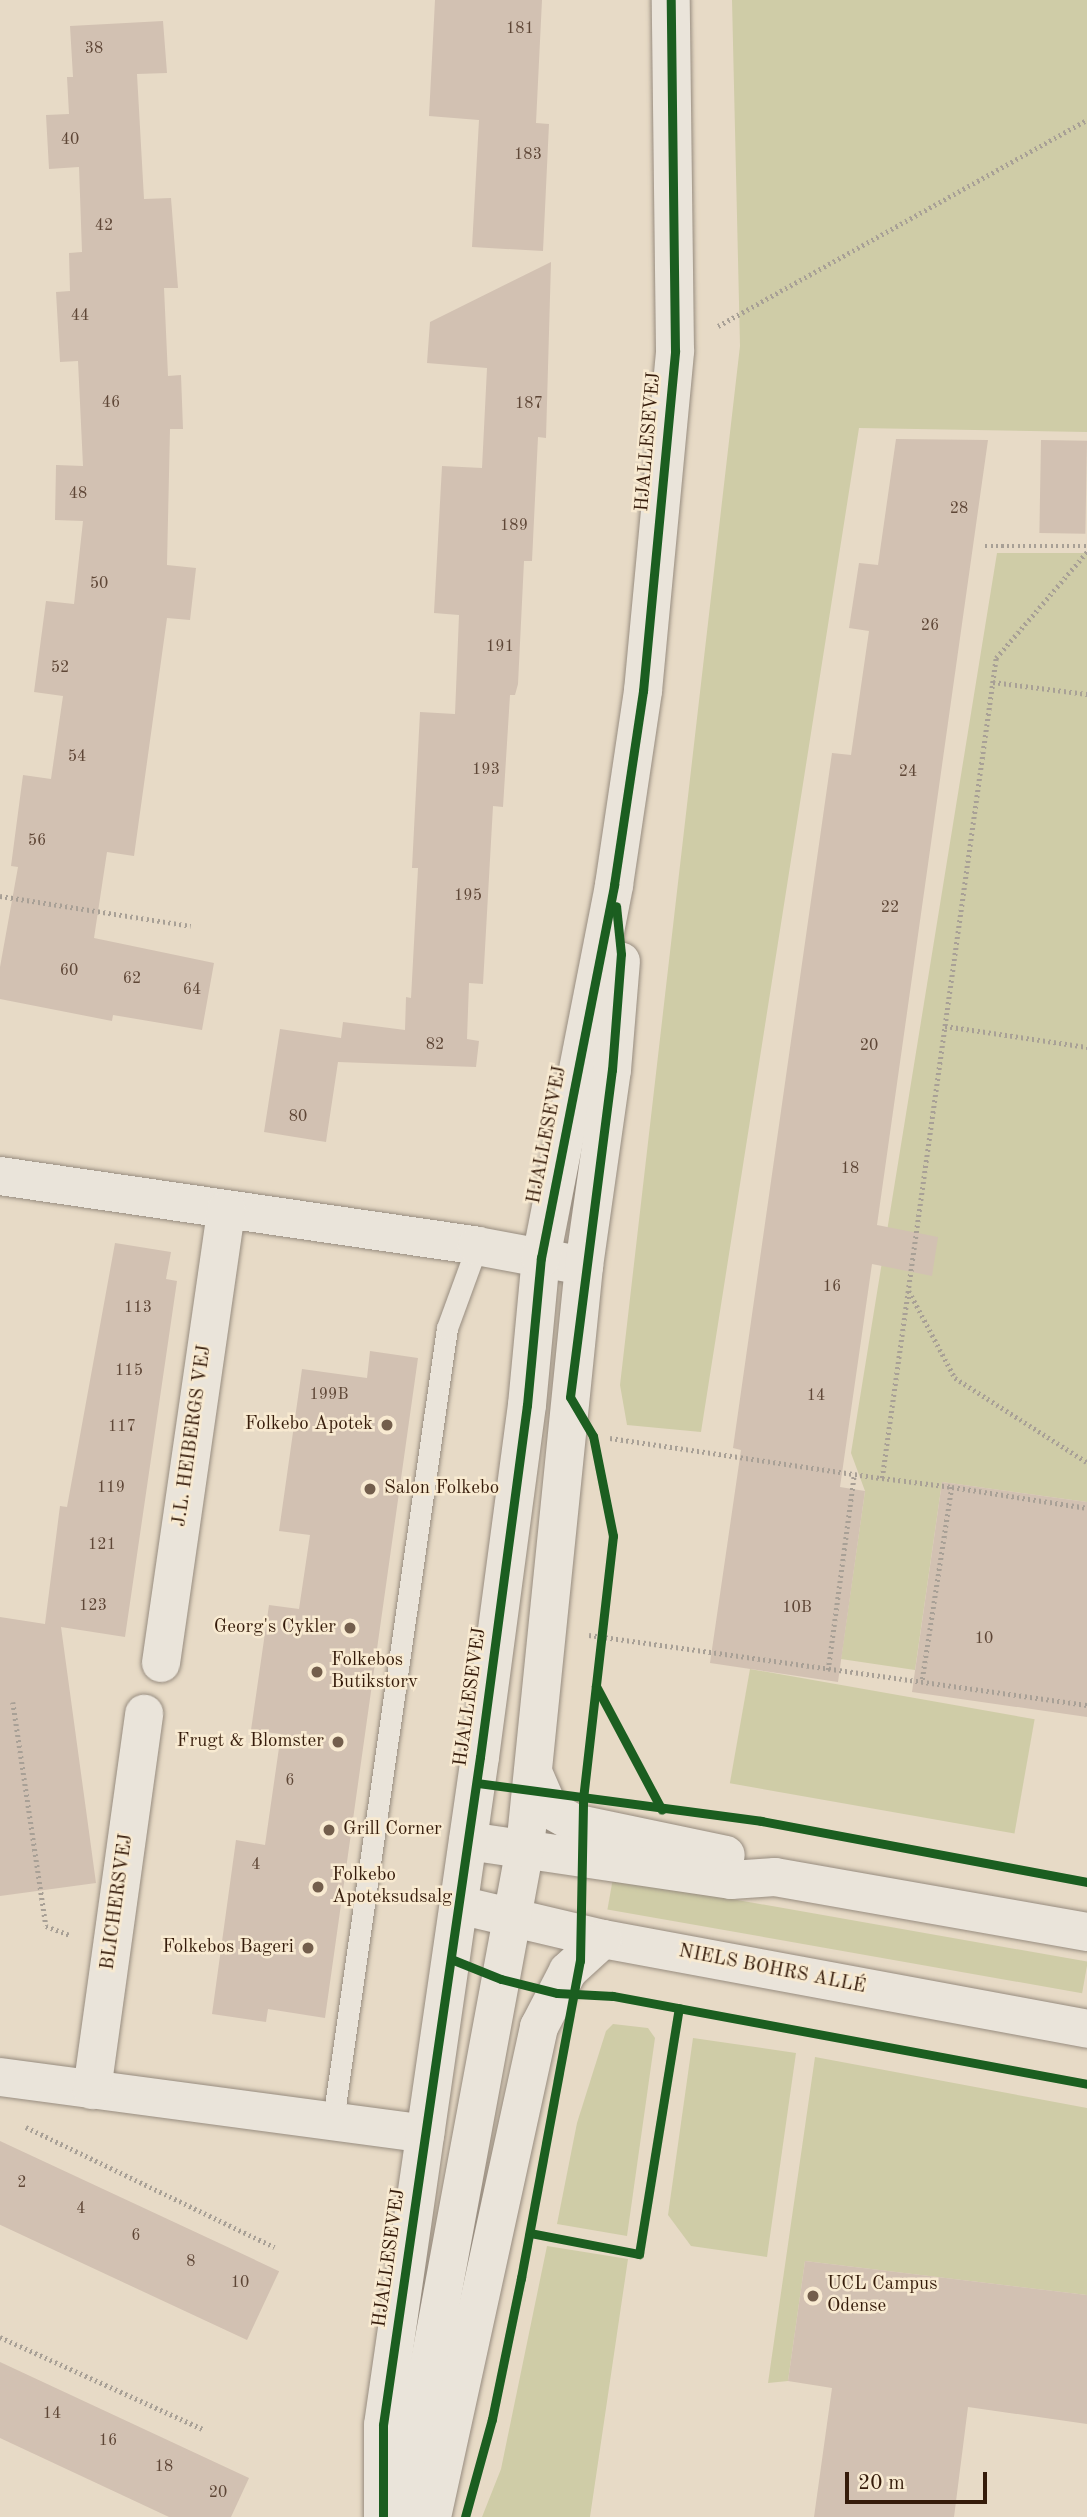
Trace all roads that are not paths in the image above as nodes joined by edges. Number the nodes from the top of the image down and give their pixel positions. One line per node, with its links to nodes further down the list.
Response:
1 (671, 0): 2 (main road, HJALLESEVEJ)
2 (614, 885): 6 (main road, HJALLESEVEJ); 7 (main road, HJALLESEVEJ)
3 (0, 1176): 4 (main road)
4 (226, 1210): 5 (main road); 8 (main road, J.L. HEIBERGS VEJ)
5 (477, 1246): 6 (main road); 21 (lane)
6 (541, 1258): 7 (main road); 11 (main road, HJALLESEVEJ)
7 (584, 1266): 10 (main road, HJALLESEVEJ)
8 (161, 1663)
9 (144, 1714): 20 (main road, BLICHERSVEJ)
10 (533, 1772): 12 (main road, HJALLESEVEJ); 13 (main road)
11 (468, 1841): 12 (main road); 14 (main road, HJALLESEVEJ)
12 (525, 1848): 13 (main road); 15 (main road, HJALLESEVEJ)
13 (775, 1877): 16 (main road)
14 (459, 1905): 15 (main road, NIELS BOHRS ALLÉ); 22 (main road, HJALLESEVEJ)
15 (513, 1919): 17 (main road, NIELS BOHRS ALLÉ); 24 (main road, HJALLESEVEJ)
16 (1087, 1932)
17 (603, 1939): 18 (main road, NIELS BOHRS ALLÉ); 25 (main road)
18 (1087, 2029)
19 (0, 2077): 20 (main road)
20 (92, 2090): 21 (main road)
21 (333, 2120): 22 (main road)
22 (425, 2134): 23 (main road, HJALLESEVEJ)
23 (383, 2517)
24 (401, 2517)
25 (432, 2517)

